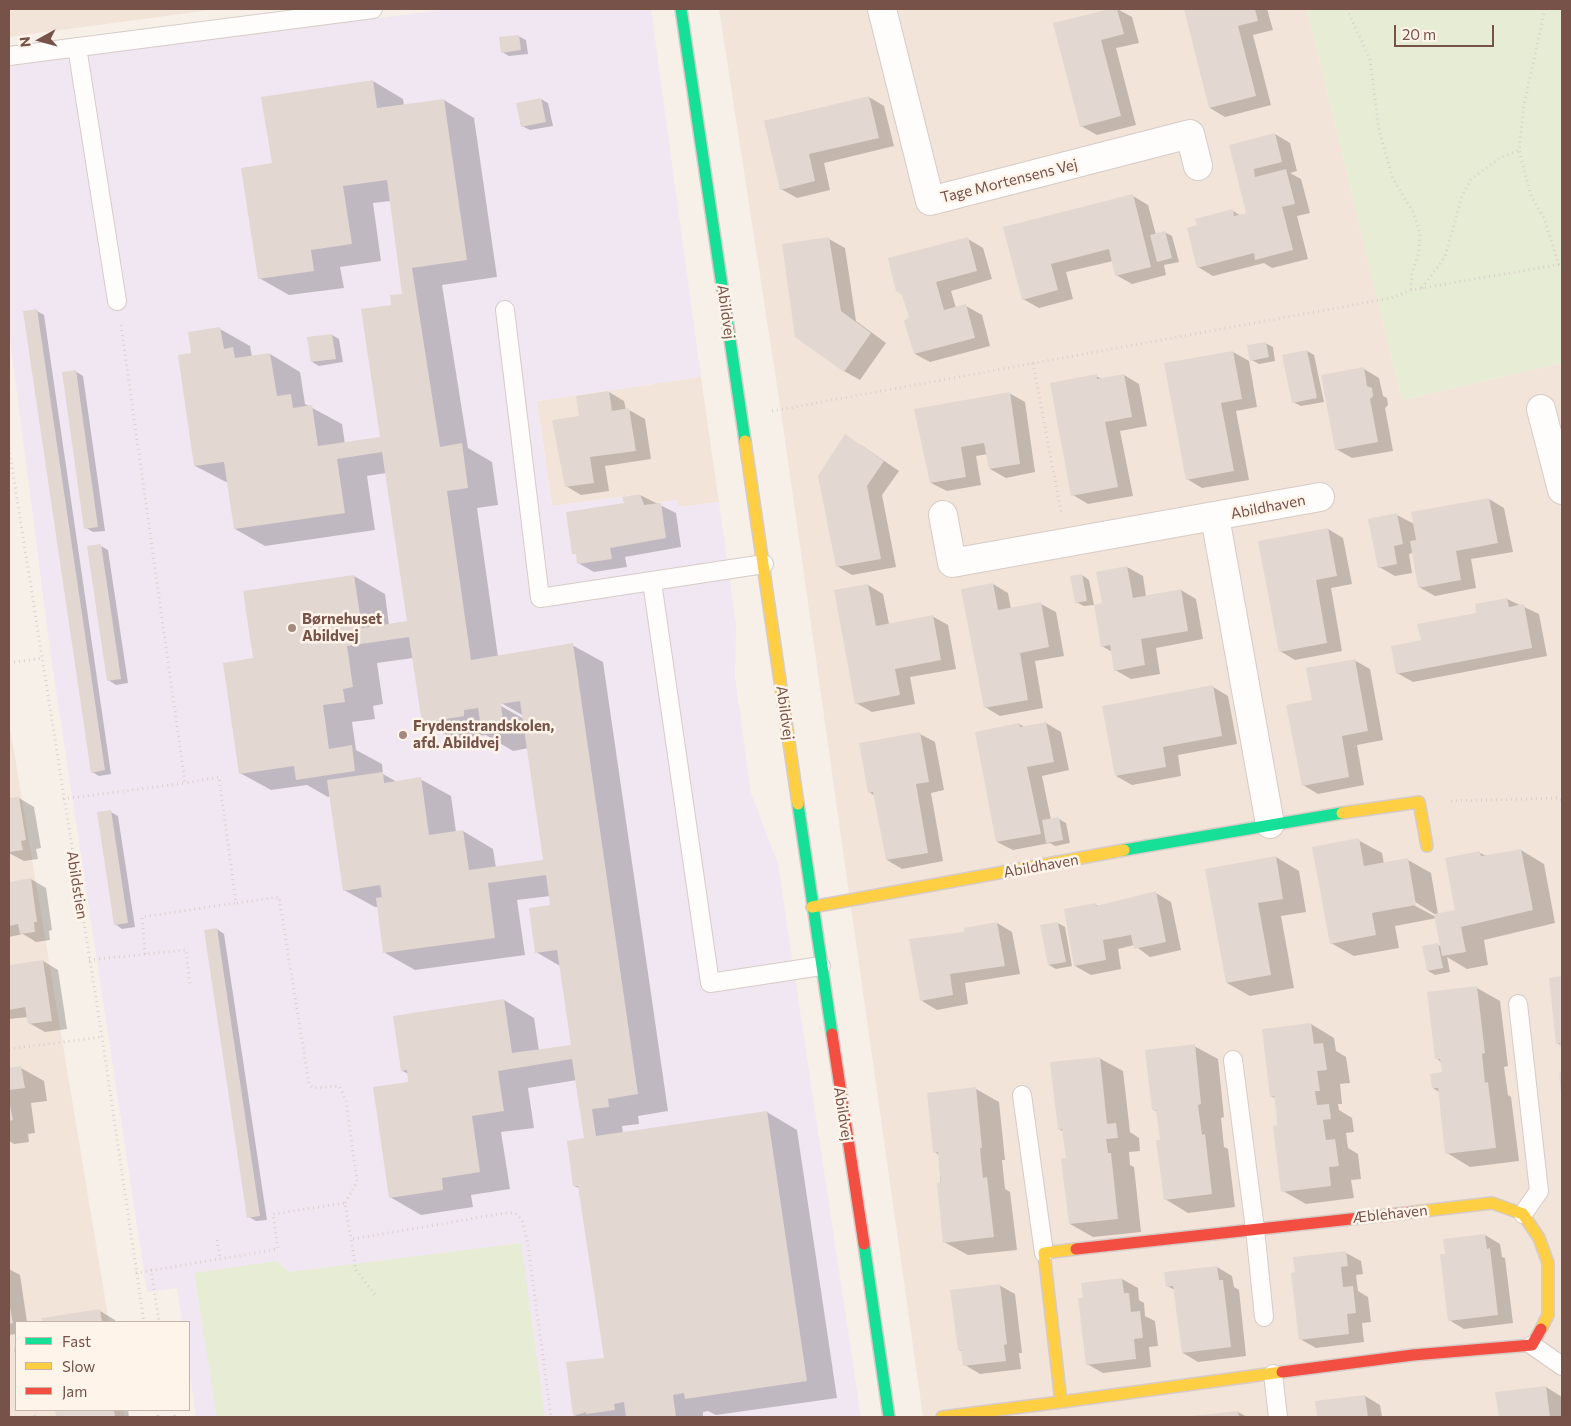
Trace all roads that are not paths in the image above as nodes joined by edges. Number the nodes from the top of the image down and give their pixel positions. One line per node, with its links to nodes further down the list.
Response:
1 (372, 9): 4 (lane)
2 (681, 9): 14 (street, Abildvej)
3 (882, 9): 6 (street, Tage Mortensens Vej)
4 (77, 47): 5 (lane); 7 (lane)
5 (9, 56)
6 (1198, 166)
7 (117, 301)
8 (505, 310): 15 (lane)
9 (1541, 409): 10 (street)
10 (1562, 490)
11 (1320, 497): 13 (street, Abildhaven)
12 (943, 516): 13 (street, Abildhaven)
13 (1215, 517): 16 (street, Abildhaven)
14 (764, 564): 15 (lane); 18 (street, Abildvej)
15 (652, 582): 19 (lane)
16 (1270, 824): 17 (street, Abildhaven); 18 (street, Abildhaven)
17 (1427, 846)
18 (812, 907): 19 (street, Abildvej)
19 (821, 966): 31 (street, Abildvej)
20 (1518, 1004): 23 (lane)
21 (1233, 1060): 24 (lane)
22 (1022, 1095): 25 (lane)
23 (1523, 1214): 24 (street, Æblehaven); 27 (street)
24 (1255, 1229): 25 (street, Æblehaven); 26 (lane)
25 (1044, 1253): 30 (street)
26 (1264, 1317)
27 (1532, 1345): 28 (lane); 29 (street)
28 (1562, 1366)
29 (1273, 1374): 30 (street); 33 (lane)
30 (1063, 1410): 32 (street)
31 (889, 1417)
32 (942, 1417)
33 (1278, 1417)

